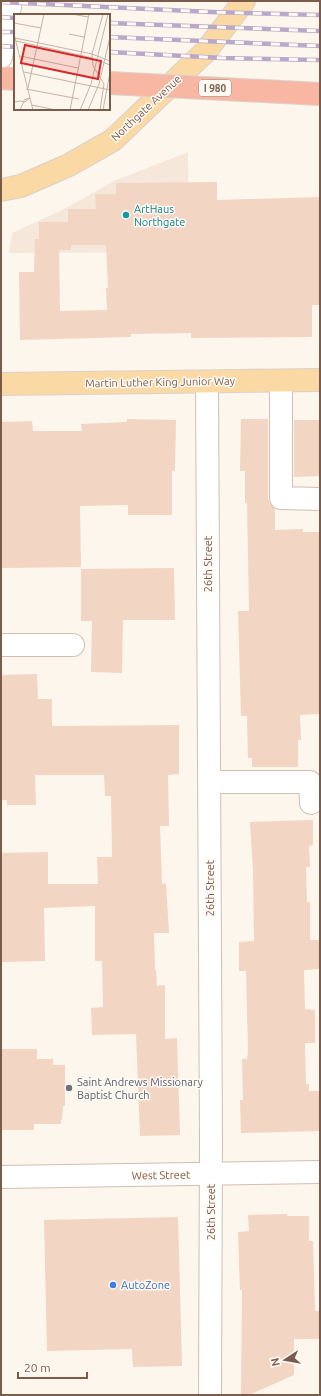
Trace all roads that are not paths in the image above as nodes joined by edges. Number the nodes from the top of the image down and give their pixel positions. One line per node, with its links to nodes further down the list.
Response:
1 (11, 1): 3 (street)
2 (244, 1): 8 (main road, Northgate Avenue)
3 (1, 57)
4 (1, 78): 5 (highway)
5 (14, 79)
6 (110, 83): 7 (highway, I 980, bridge)
7 (320, 94)
8 (1, 190)
9 (320, 380): 10 (main road, Martin Luther King Junior Way)
10 (281, 381): 11 (main road, Martin Luther King Junior Way); 13 (street)
11 (207, 382): 12 (main road, Martin Luther King Junior Way); 16 (street, 26th Street)
12 (1, 384)
13 (320, 499)
14 (1, 645): 15 (street)
15 (73, 645)
16 (209, 782): 17 (street); 19 (street, 26th Street)
17 (311, 803)
18 (320, 1172): 19 (street, West Street)
19 (211, 1174): 20 (street, West Street); 21 (street, 26th Street)
20 (1, 1176)
21 (210, 1395)

